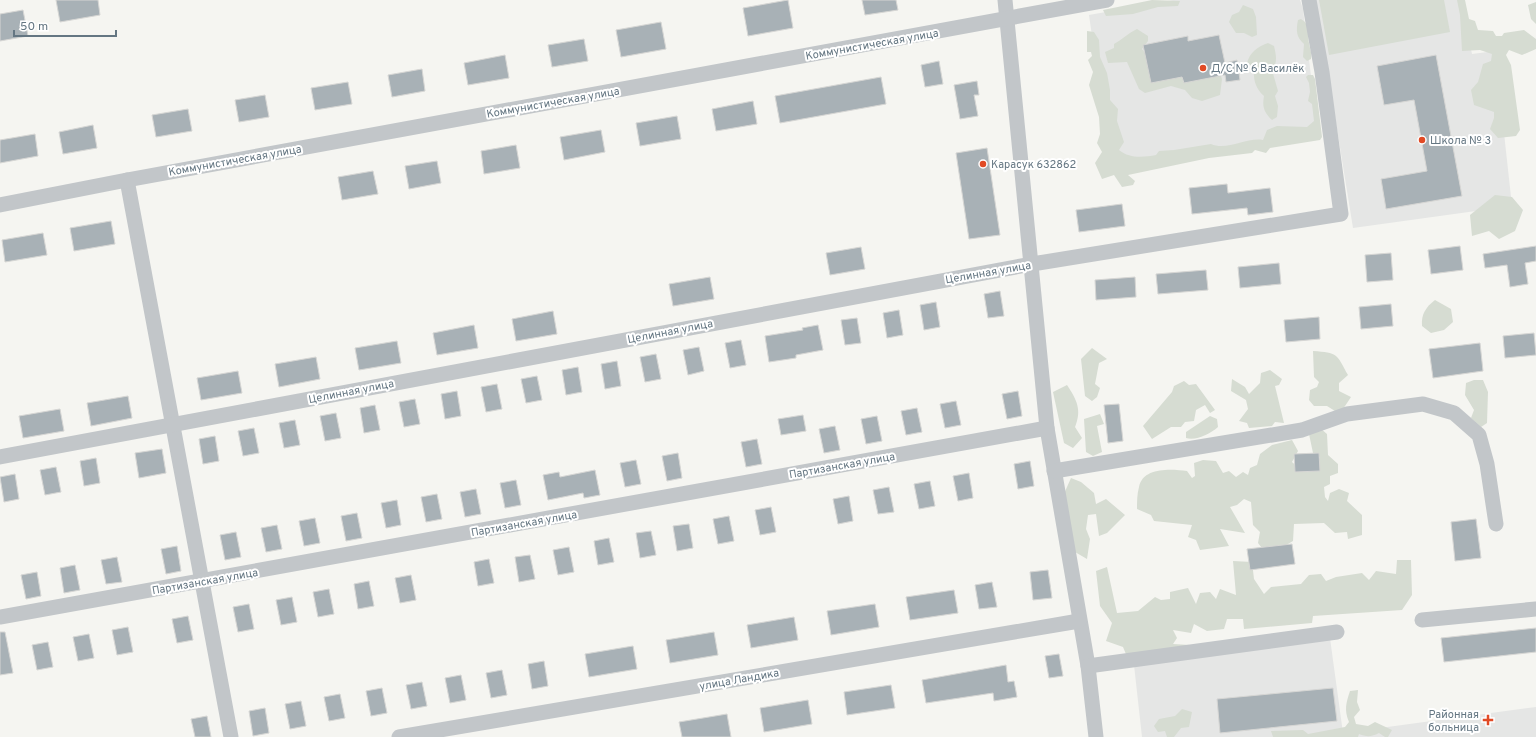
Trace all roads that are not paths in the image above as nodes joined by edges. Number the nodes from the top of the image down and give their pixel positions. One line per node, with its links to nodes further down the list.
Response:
1 (1005, 0): 4 (street)
2 (1107, 0): 4 (street, Коммунистическая улица)
3 (1309, 0): 7 (street, Целинная улица)
4 (1007, 19): 5 (street, Коммунистическая улица); 7 (street)
5 (127, 180): 6 (street, Коммунистическая улица); 8 (street)
6 (0, 205)
7 (1032, 264): 8 (street, Целинная улица); 9 (street)
8 (172, 424): 10 (street, Целинная улица); 13 (street)
9 (1047, 428): 11 (street); 13 (street, Партизанская улица)
10 (0, 457)
11 (1054, 471): 12 (street); 17 (street)
12 (1496, 524)
13 (202, 581): 15 (street, Партизанская улица); 20 (street)
14 (1536, 609): 16 (street)
15 (0, 617)
16 (1422, 620)
17 (1079, 621): 19 (street); 21 (street, улица Ландика)
18 (1337, 632): 19 (street)
19 (1088, 666): 22 (street)
20 (231, 737)
21 (400, 737)
22 (1096, 737)

